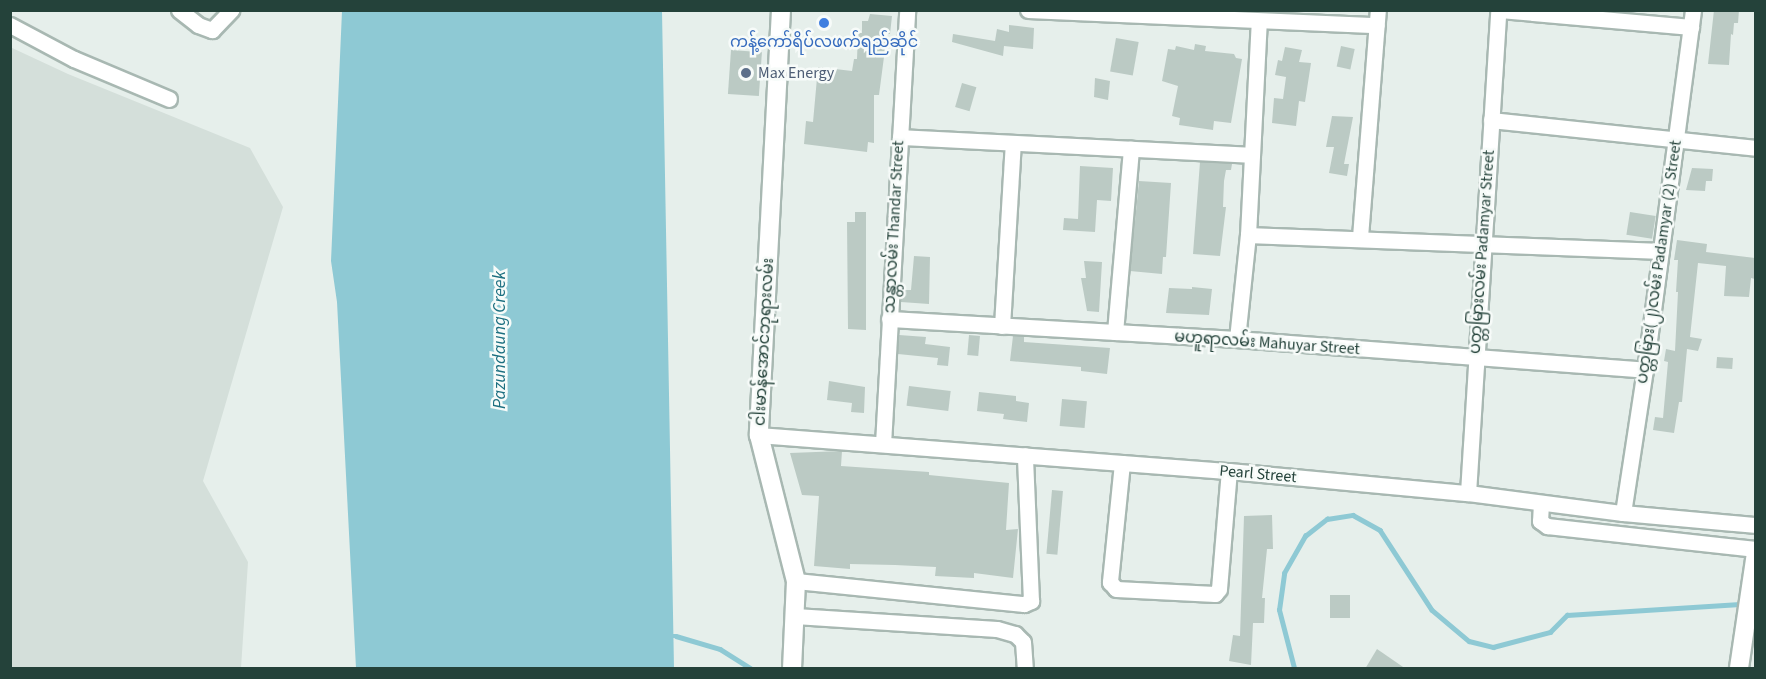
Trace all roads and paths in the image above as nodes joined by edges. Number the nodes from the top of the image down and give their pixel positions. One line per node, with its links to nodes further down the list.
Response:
1 (179, 10): 2 (street)
2 (231, 10)
3 (781, 10): 30 (main road, ငါးမာန်အောင်ဘုရားလမ်း)
4 (907, 10): 14 (street, သန္တာလမ်း Thandar Street)
5 (1028, 10): 9 (street)
6 (1499, 10): 11 (street); 13 (street, ပတ္တမြားလမ်း Padamyar Street)
7 (1693, 10): 11 (street, ပတ္တမြား(၂)လမ်း Padamyar (2) Street)
8 (1377, 18): 9 (street); 21 (street)
9 (1259, 21): 19 (street)
10 (10, 25): 12 (street)
11 (1690, 27): 15 (street, ပတ္တမြား(၂)လမ်း Padamyar (2) Street)
12 (169, 99)
13 (1491, 120): 15 (street); 22 (street, ပတ္တမြားလမ်း Padamyar Street)
14 (900, 137): 16 (street); 24 (street, သန္တာလမ်း Thandar Street)
15 (1676, 138): 17 (street); 23 (street, ပတ္တမြား(၂)လမ်း Padamyar (2) Street)
16 (1012, 143): 18 (street); 25 (street)
17 (1755, 148)
18 (1131, 149): 19 (street); 26 (street)
19 (1252, 155): 20 (street)
20 (1248, 235): 21 (street); 27 (street)
21 (1360, 237): 22 (street)
22 (1483, 246): 23 (street); 28 (street, ပတ္တမြားလမ်း Padamyar Street)
23 (1661, 251): 29 (street, ပတ္တမြား(၂)လမ်း Padamyar (2) Street)
24 (889, 319): 25 (street, မဟူရာလမ်း Mahuyar Street); 31 (street, သန္တာလမ်း Thandar Street)
25 (1002, 326): 26 (street, မဟူရာလမ်း Mahuyar Street)
26 (1115, 332): 27 (street, မဟူရာလမ်း Mahuyar Street)
27 (1237, 339): 28 (street, မဟူရာလမ်း Mahuyar Street)
28 (1476, 359): 29 (street, မဟူရာလမ်း Mahuyar Street); 35 (street, ပတ္တမြားလမ်း Padamyar Street)
29 (1645, 370): 37 (street, ပတ္တမြား(၂)လမ်း Padamyar (2) Street)
30 (759, 435): 31 (street, Pearl Street); 40 (main road, ငါးမာန်အောင်ဘုရားလမ်း)
31 (883, 444): 32 (street, Pearl Street)
32 (1025, 455): 33 (street, Pearl Street); 40 (street)
33 (1122, 463): 34 (street, Pearl Street); 34 (street)
34 (1229, 471): 35 (street, Pearl Street)
35 (1468, 493): 36 (street, Pearl Street)
36 (1541, 503): 37 (street, Pearl Street); 39 (street)
37 (1623, 513): 38 (street, Pearl Street)
38 (1755, 525)
39 (1755, 551): 44 (main road)
40 (796, 581): 41 (main road, ငါးမာန်အောင်ဘုရားလမ်း)
41 (795, 616): 42 (main road, ငါးမာန်အောင်ဘုရားလမ်း); 43 (street)
42 (792, 669)
43 (1025, 669)
44 (1739, 669)

